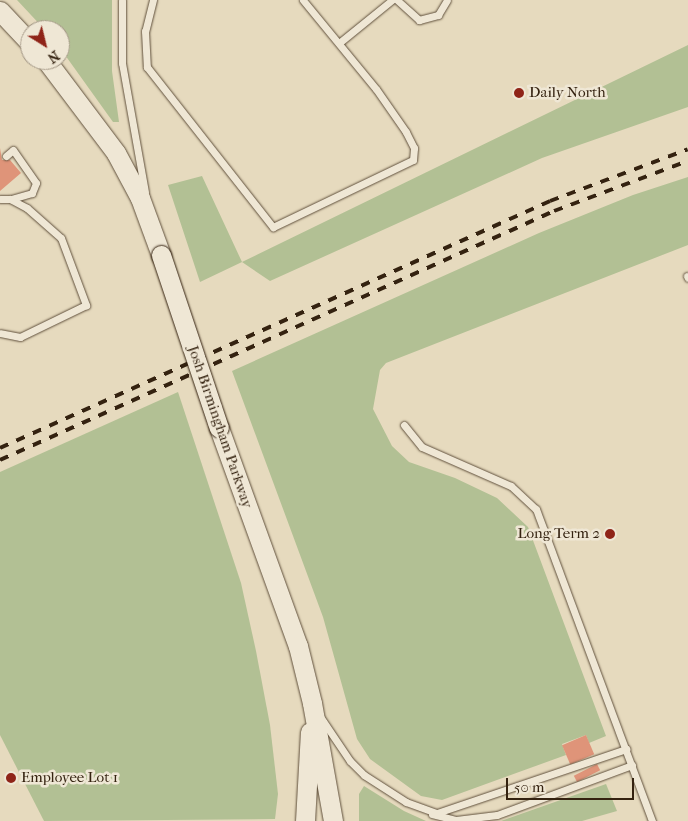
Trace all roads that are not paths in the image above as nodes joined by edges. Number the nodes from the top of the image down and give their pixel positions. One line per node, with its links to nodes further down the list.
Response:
1 (122, 0): 14 (lane)
2 (152, 0): 9 (lane)
3 (303, 0): 9 (lane)
4 (392, 0): 9 (lane)
5 (397, 0): 6 (lane)
6 (447, 0)
7 (0, 11): 8 (main road)
8 (20, 32)
9 (339, 43)
10 (54, 70): 14 (main road, Josh Birmingham Parkway)
11 (6, 156): 13 (lane)
12 (0, 199): 13 (lane)
13 (10, 199): 15 (lane)
14 (153, 230): 17 (main road, Josh Birmingham Parkway, bridge)
15 (0, 333)
16 (404, 425): 18 (lane)
17 (312, 703): 20 (lane); 21 (main road); 22 (main road, Josh Birmingham Parkway)
18 (626, 749): 19 (lane); 20 (lane)
19 (632, 765): 20 (lane); 23 (lane)
20 (425, 811)
21 (305, 821)
22 (333, 821)
23 (652, 821)

